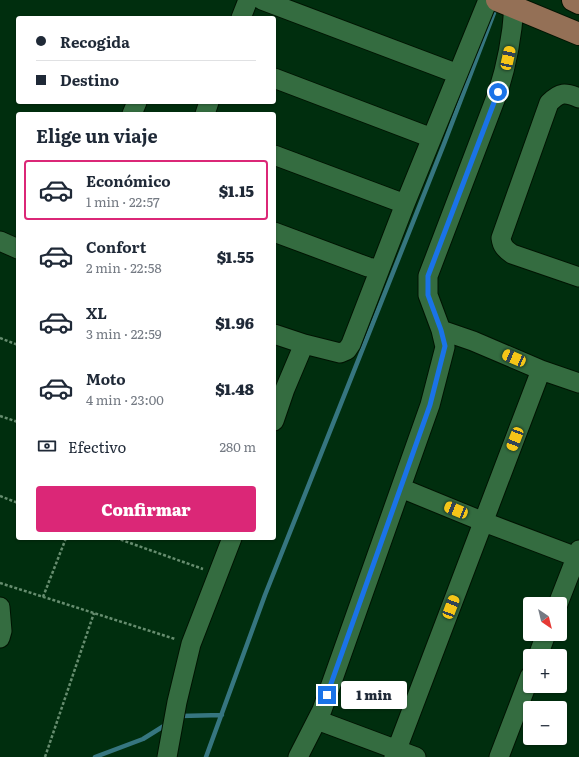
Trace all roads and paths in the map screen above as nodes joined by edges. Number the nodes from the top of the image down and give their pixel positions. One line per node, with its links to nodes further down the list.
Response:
1 (248, 0): 7 (street)
2 (262, 0): 9 (street)
3 (488, 0): 9 (street)
4 (573, 0): 5 (main road)
5 (579, 2)
6 (506, 4): 8 (main road); 20 (street)
7 (242, 16)
8 (579, 34)
9 (458, 74): 12 (street)
10 (276, 79): 12 (street)
11 (579, 98): 19 (street)
12 (432, 138): 14 (street)
13 (276, 157): 14 (street)
14 (405, 204): 18 (street)
15 (276, 233): 18 (street)
16 (0, 241): 17 (street)
17 (16, 248)
18 (379, 269): 24 (street)
19 (579, 277)
20 (441, 330): 25 (street); 30 (street)
21 (276, 335): 24 (street)
22 (0, 338): 23 (path)
23 (16, 344)
24 (304, 344): 27 (street)
25 (542, 370): 26 (street); 33 (street)
26 (579, 383)
27 (276, 415)
28 (0, 416): 29 (path)
29 (16, 421)
30 (401, 488): 33 (street); 47 (street)
31 (0, 496): 32 (path)
32 (16, 502)
33 (484, 522): 37 (street); 48 (street)
34 (65, 540): 40 (path)
35 (122, 540): 38 (path)
36 (231, 540): 38 (street)
37 (578, 555): 41 (street)
38 (218, 575): 45 (street)
39 (0, 583): 40 (path)
40 (43, 597): 43 (path)
41 (561, 597)
42 (0, 607): 44 (street)
43 (94, 613): 45 (path); 49 (path)
44 (0, 638)
45 (191, 644): 50 (street)
46 (523, 693): 53 (street)
47 (317, 720): 48 (street); 51 (street)
48 (396, 754): 52 (street)
49 (45, 757)
50 (167, 757)
51 (298, 757)
52 (416, 757)
53 (499, 757)

